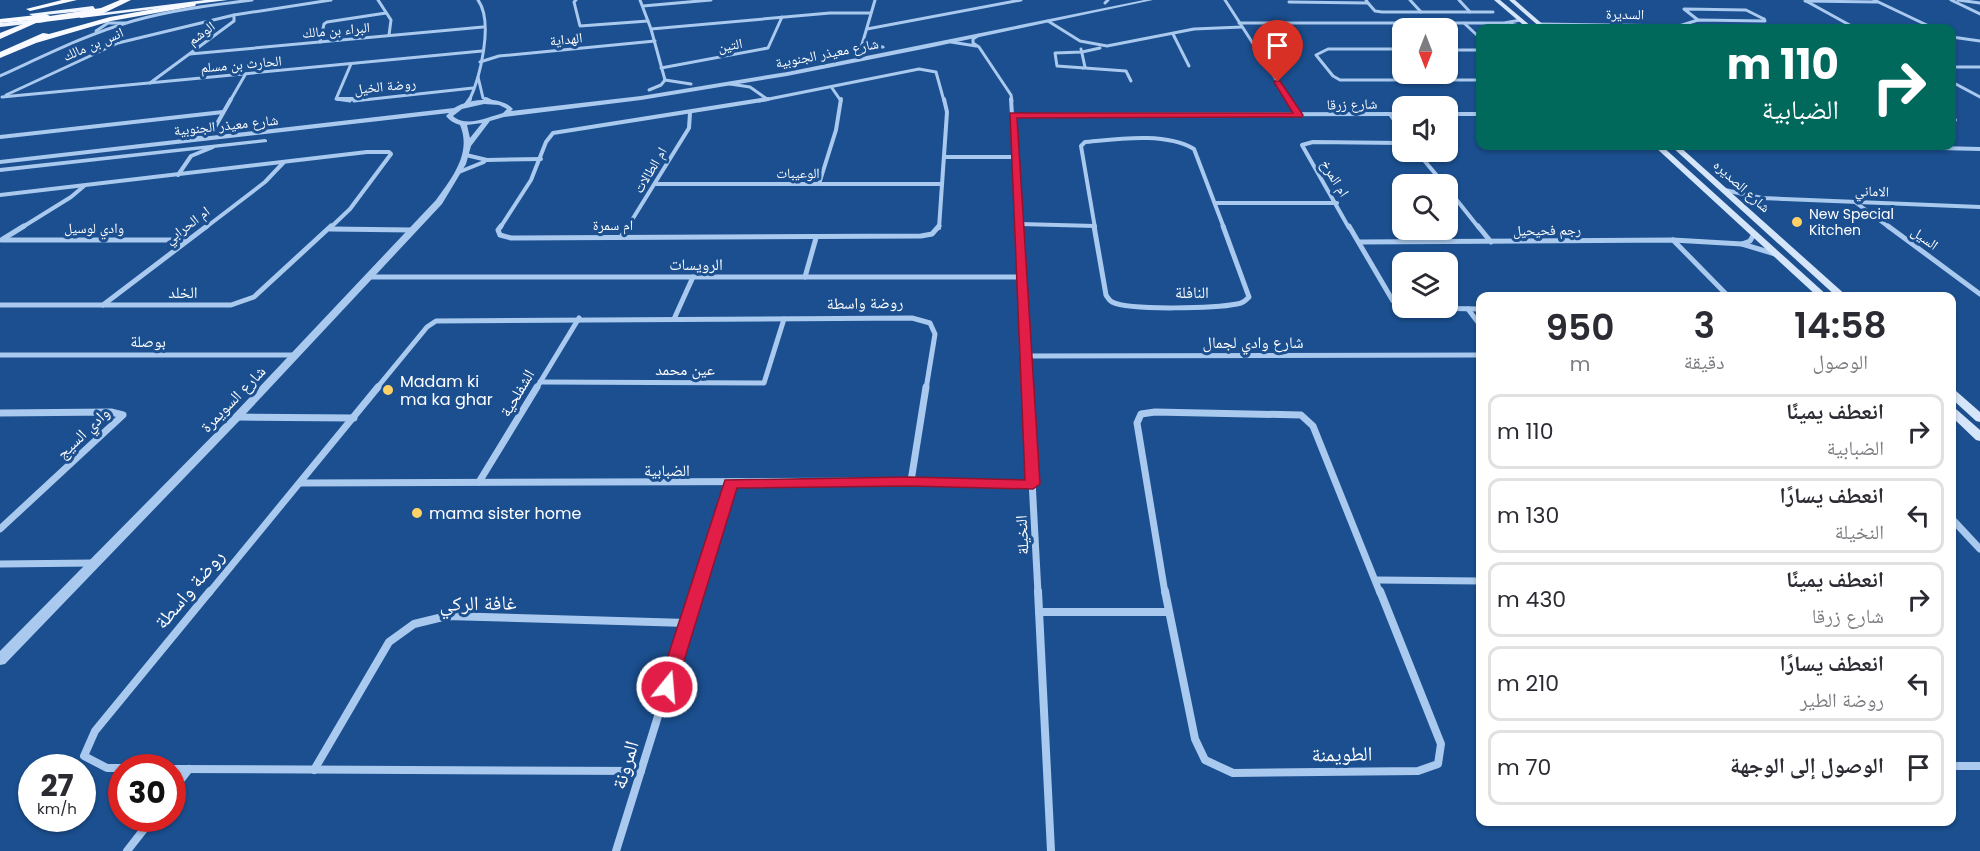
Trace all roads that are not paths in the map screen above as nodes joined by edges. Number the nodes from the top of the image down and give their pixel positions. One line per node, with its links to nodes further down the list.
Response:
1 (73, 0): 45 (highway)
2 (88, 0): 35 (highway)
3 (127, 0): 33 (highway)
4 (162, 0): 33 (main road)
5 (224, 0): 29 (main road)
6 (252, 0): 102 (street)
7 (331, 0): 43 (street, الوشم)
8 (378, 0): 39 (street)
9 (478, 0): 60 (street)
10 (576, 0): 49 (street)
11 (640, 0): 32 (street)
12 (711, 0): 32 (street)
13 (883, 0): 25 (street)
14 (1021, 0): 63 (street)
15 (1119, 0): 26 (street)
16 (1151, 0): 50 (street, شارع معيذر الجنوبية)
17 (1225, 0): 51 (street)
18 (1410, 0): 36 (street)
19 (1459, 0): 37 (street)
20 (1497, 0): 47 (main road)
21 (1512, 0): 56 (main road)
22 (1804, 0): 28 (street); 58 (street)
23 (1951, 0): 41 (street)
24 (1958, 0): 31 (street)
25 (875, 1): 40 (street)
26 (1107, 1): 75 (street)
27 (1367, 1): 30 (street); 36 (street)
28 (1875, 1): 59 (street)
29 (191, 2): 33 (highway); 34 (main road); 70 (highway)
30 (1289, 2)
31 (1980, 3)
32 (643, 6): 49 (street)
33 (106, 7): 34 (highway); 35 (main road); 42 (highway); 46 (highway)
34 (149, 9): 42 (main road)
35 (61, 11): 45 (main road); 46 (highway)
36 (1421, 12): 37 (street)
37 (1470, 12): 38 (street)
38 (1493, 12)
39 (386, 13): 68 (street); 74 (street)
40 (870, 14): 44 (street); 63 (street)
41 (1980, 14)
42 (93, 15): 46 (main road); 70 (highway)
43 (234, 15): 90 (street, الوشم); 119 (street, انس بن مالك)
44 (782, 17): 62 (street); 99 (street, التين)
45 (0, 19): 46 (highway)
46 (42, 19): 66 (highway); 83 (highway)
47 (1521, 20): 52 (street); 55 (main road)
48 (1698, 20): 48 (street, السديرة); 57 (street, السديرة)
49 (648, 21): 62 (street)
50 (1048, 21): 67 (street, شارع معيذر الجنوبية); 72 (street)
51 (1239, 22): 53 (street); 61 (street)
52 (1504, 22): 53 (street); 54 (street)
53 (1464, 23): 65 (street)
54 (1513, 24)
55 (1526, 24)
56 (1542, 24)
57 (1685, 24)
58 (1848, 24)
59 (1924, 24)
60 (483, 27): 68 (street, البراء بن مالك); 87 (street)
61 (1242, 27): 64 (street); 131 (street)
62 (651, 29): 71 (street)
63 (867, 29): 78 (street)
64 (1173, 34): 80 (street); 96 (street)
65 (1476, 34)
66 (3, 35): 76 (highway)
67 (979, 35): 77 (street, شارع معيذر الجنوبية); 82 (street)
68 (389, 36): 74 (street, البراء بن مالك)
69 (1956, 38): 73 (street)
70 (36, 40): 91 (highway)
71 (655, 41): 94 (street, الهداية); 99 (street)
72 (1080, 41): 80 (street); 89 (street)
73 (1980, 41)
74 (320, 42): 90 (street, البراء بن مالك)
75 (910, 42)
76 (0, 43)
77 (940, 43): 82 (street); 104 (street, شارع معيذر الجنوبية)
78 (862, 45): 81 (street); 88 (street)
79 (892, 46): 81 (street, شارع معيذر الجنوبية)
80 (1107, 46): 89 (street)
81 (883, 47): 88 (street, شارع معيذر الجنوبية)
82 (979, 47): 130 (street, النخيلة)
83 (0, 48)
84 (1392, 49): 106 (street)
85 (1458, 50): 86 (street)
86 (1476, 50)
87 (482, 51): 94 (street); 95 (street, الحارث بن مسلم)
88 (857, 52): 92 (street, شارع معيذر الجنوبية)
89 (1082, 52): 100 (street); 100 (street)
90 (190, 54): 110 (street, الوشم)
91 (0, 55)
92 (846, 55)
93 (836, 57): 111 (street, شارع معيذر الجنوبية)
94 (480, 62): 103 (street)
95 (351, 64): 101 (street, الحارث بن مسلم); 114 (street, روضة الخيل)
96 (1189, 66)
97 (1956, 67): 98 (street)
98 (1980, 67)
99 (661, 68): 105 (street)
100 (1083, 68): 109 (street)
101 (245, 75): 110 (street, الحارث بن مسلم); 125 (street)
102 (0, 76)
103 (478, 77): 114 (street); 121 (street)
104 (758, 79): 112 (street, شارع معيذر الجنوبية); 115 (street)
105 (665, 80): 111 (street); 117 (street)
106 (1392, 80)
107 (1458, 80): 108 (street)
108 (1476, 80)
109 (1131, 81)
110 (150, 83): 119 (street, الحارث بن مسلم)
111 (691, 84): 117 (street, شارع معيذر الجنوبية)
112 (730, 84): 115 (street); 124 (street, شارع معيذر الجنوبية)
113 (1956, 84): 118 (street)
114 (473, 88): 122 (street)
115 (752, 88): 120 (street)
116 (832, 88): 120 (street, ام سمرة); 149 (street, ام سمرة); 162 (street)
117 (649, 90): 124 (street, شارع معيذر الجنوبية)
118 (1980, 97)
119 (1, 98)
120 (767, 99): 126 (street, ام سمرة)
121 (495, 103): 122 (street, شارع معيذر الجنوبية); 124 (street, شارع معيذر الجنوبية)
122 (465, 106): 123 (street, شارع معيذر الجنوبية)
123 (454, 110): 133 (street); 138 (street, شارع معيذر الجنوبية)
124 (507, 110): 134 (street)
125 (223, 112): 137 (street); 139 (street)
126 (690, 113): 152 (street, ام سمرة); 161 (street, ام الطالات)
127 (1390, 114): 131 (street, شارع زرقا); 132 (street)
128 (1458, 114): 129 (street)
129 (1476, 114)
130 (1013, 115): 131 (street, شارع زرقا); 150 (street, النخيلة)
131 (1299, 115)
132 (1392, 117)
133 (450, 119): 135 (street); 136 (street)
134 (487, 121): 135 (street); 146 (street, شارع السويمرة)
135 (462, 122): 146 (street)
136 (387, 127)
137 (214, 129): 138 (street); 142 (street)
138 (238, 136): 142 (street, شارع معيذر الجنوبية)
139 (0, 137)
140 (273, 140): 143 (street, شارع معيذر الجنوبية)
141 (1392, 143): 171 (street, ام المرخ)
142 (177, 146): 143 (street, شارع معيذر الجنوبية); 151 (street); 154 (street, شارع معيذر الجنوبية); 157 (street, شارع معيذر الجنوبية)
143 (215, 146): 151 (street)
144 (1956, 148): 145 (street)
145 (1980, 149)
146 (467, 150): 153 (street); 158 (street, شارع السويمرة)
147 (1662, 150): 178 (main road, شارع الصديره)
148 (1680, 150): 165 (main road, شارع الصديره)
149 (944, 157): 150 (street); 163 (street, ام سمرة)
150 (1016, 157): 174 (street, النخيلة)
151 (188, 159): 160 (street)
152 (541, 159): 153 (street); 179 (street, ام سمرة)
153 (497, 160): 158 (street)
154 (0, 162)
155 (284, 162): 160 (street, الخلد); 176 (street, الخلد); 181 (street, ام الحرابي)
156 (1425, 162): 159 (street)
157 (0, 170)
158 (459, 172): 177 (street, شارع السويمرة)
159 (1436, 174)
160 (178, 175): 164 (street, الخلد)
161 (655, 184): 162 (street, الوعيبات); 179 (street, ام الطالات)
162 (819, 184): 163 (street, الوعيبات)
163 (942, 184): 180 (street, ام سمرة)
164 (84, 186): 166 (street, الخلد); 183 (street)
165 (1725, 190): 167 (street, الاماني); 172 (main road, شارع الصديره)
166 (0, 195)
167 (1762, 198): 169 (street, الاماني); 172 (street, الاماني)
168 (1458, 202): 185 (street)
169 (1855, 202): 173 (street, الاماني); 195 (street, السيل)
170 (1215, 203): 171 (street); 175 (street, النافلة); 175 (street, النافلة)
171 (1337, 203): 184 (street, ام المرخ)
172 (1740, 204): 194 (main road, شارع الصديره)
173 (1980, 207)
174 (1020, 224): 175 (street); 190 (street, النخيلة)
175 (1095, 226)
176 (330, 229): 177 (street); 198 (street, الخلد)
177 (412, 230): 188 (street, شارع السويمرة)
178 (1754, 234): 186 (street, رجم فحيحيل); 187 (main road, شارع الصديره)
179 (621, 237): 180 (street, ام سمرة)
180 (816, 238): 189 (street)
181 (186, 240): 183 (street, وادي لوسيل); 198 (street, ام الحرابي)
182 (1672, 240): 185 (street, رجم فحيحيل); 186 (street, رجم فحيحيل); 192 (street)
183 (1, 241)
184 (1360, 242): 185 (street, رجم فحيحيل); 196 (street, ام المرخ)
185 (1491, 243)
186 (1736, 243): 187 (street, رجم فحيحيل)
187 (1779, 256): 193 (main road, شارع الصديره)
188 (370, 277): 191 (street, الرويسات); 209 (street, شارع السويمرة)
189 (805, 277): 190 (street, الرويسات); 191 (street, الرويسات)
190 (1022, 277): 211 (street, النخيلة)
191 (693, 278): 205 (street)
192 (1725, 292)
193 (1819, 292)
194 (1837, 292)
195 (1980, 294)
196 (1392, 298)
197 (0, 305): 199 (street, الخلد)
198 (102, 305): 199 (street, الخلد)
199 (8, 306): 203 (street)
200 (1458, 309): 201 (street, ام المرخ)
201 (1468, 309): 202 (street, ام المرخ); 207 (street)
202 (1476, 309)
203 (0, 311)
204 (579, 318): 205 (street, روضة واسطة); 212 (street, الشفلحية); 217 (street, روضة واسطة)
205 (674, 319): 206 (street, روضة واسطة)
206 (784, 319): 212 (street, عين محمد); 220 (street, روضة واسطة)
207 (1476, 320)
208 (0, 355): 209 (street, بوصلة)
209 (296, 355): 216 (street, شارع السويمرة)
210 (1476, 355): 211 (street, شارع وادي لجمال)
211 (1026, 356): 224 (street, النخيلة)
212 (540, 382): 222 (street, الشفلحية)
213 (1956, 397): 218 (main road)
214 (0, 413): 226 (street, وادي السيج)
215 (1956, 415): 219 (main road)
216 (237, 417): 217 (street); 228 (street, شارع السويمرة)
217 (354, 418): 221 (street, روضة واسطة)
218 (1980, 418)
219 (1980, 437)
220 (910, 482): 223 (street, الضبابية); 224 (street, الضبابية)
221 (301, 483): 222 (street, الضبابية); 238 (street, روضة واسطة)
222 (479, 483): 223 (street, الضبابية)
223 (731, 483): 234 (street, المرونة)
224 (1033, 484): 232 (street, النخيلة)
225 (1956, 527): 227 (street)
226 (0, 529)
227 (1980, 549)
228 (97, 563): 229 (street); 235 (street, شارع السويمرة)
229 (0, 564)
230 (1377, 580): 231 (street); 233 (street, الطويمنة); 233 (street, الطويمنة)
231 (1476, 581)
232 (1039, 612): 233 (street); 246 (street, النخيلة)
233 (1168, 612)
234 (687, 623): 240 (street, غافة الركي); 241 (street, المرونة)
235 (0, 660)
236 (1956, 766): 237 (street)
237 (1980, 766)
238 (108, 768)
239 (189, 769): 240 (street); 242 (street)
240 (314, 770): 241 (street)
241 (641, 771): 245 (street, المرونة)
242 (186, 773)
243 (142, 832): 244 (street)
244 (127, 851)
245 (616, 851)
246 (1051, 851)

